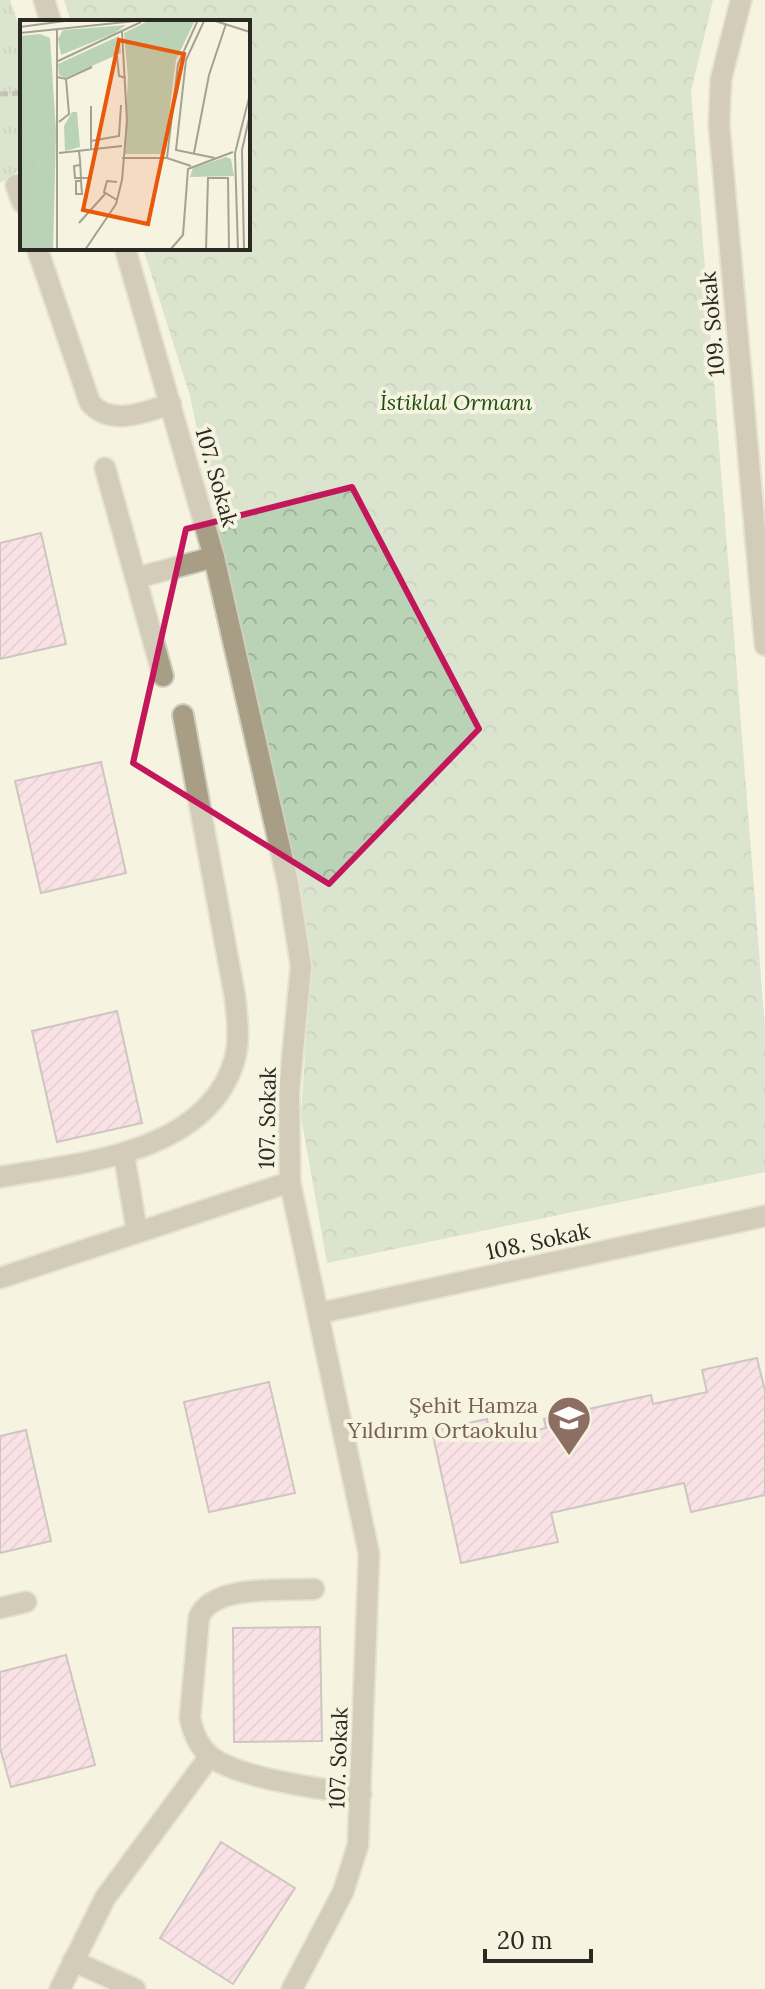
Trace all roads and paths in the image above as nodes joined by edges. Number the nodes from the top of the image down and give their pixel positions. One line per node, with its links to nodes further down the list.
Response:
1 (44, 0): 3 (street)
2 (741, 0): 12 (street, 109. Sokak)
3 (50, 20)
4 (20, 93): 5 (path)
5 (0, 94)
6 (38, 250): 8 (street)
7 (126, 250): 8 (street, 107. Sokak)
8 (171, 404): 10 (street, 107. Sokak)
9 (105, 468): 11 (street)
10 (214, 557): 11 (street); 17 (street, 107. Sokak)
11 (136, 578): 13 (street)
12 (765, 645)
13 (163, 676)
14 (183, 715): 15 (street)
15 (124, 1155): 16 (street); 19 (street)
16 (0, 1177)
17 (290, 1182): 19 (street); 21 (street, 107. Sokak)
18 (765, 1216): 21 (street, 108. Sokak)
19 (137, 1232): 20 (street)
20 (0, 1278)
21 (320, 1313): 26 (street, 107. Sokak)
22 (314, 1589): 25 (street)
23 (26, 1602): 24 (street)
24 (0, 1608)
25 (210, 1756): 26 (street); 27 (street)
26 (361, 1794): 30 (street, 107. Sokak)
27 (73, 1961): 28 (street); 29 (street)
28 (60, 1989)
29 (135, 1989)
30 (292, 1989)

